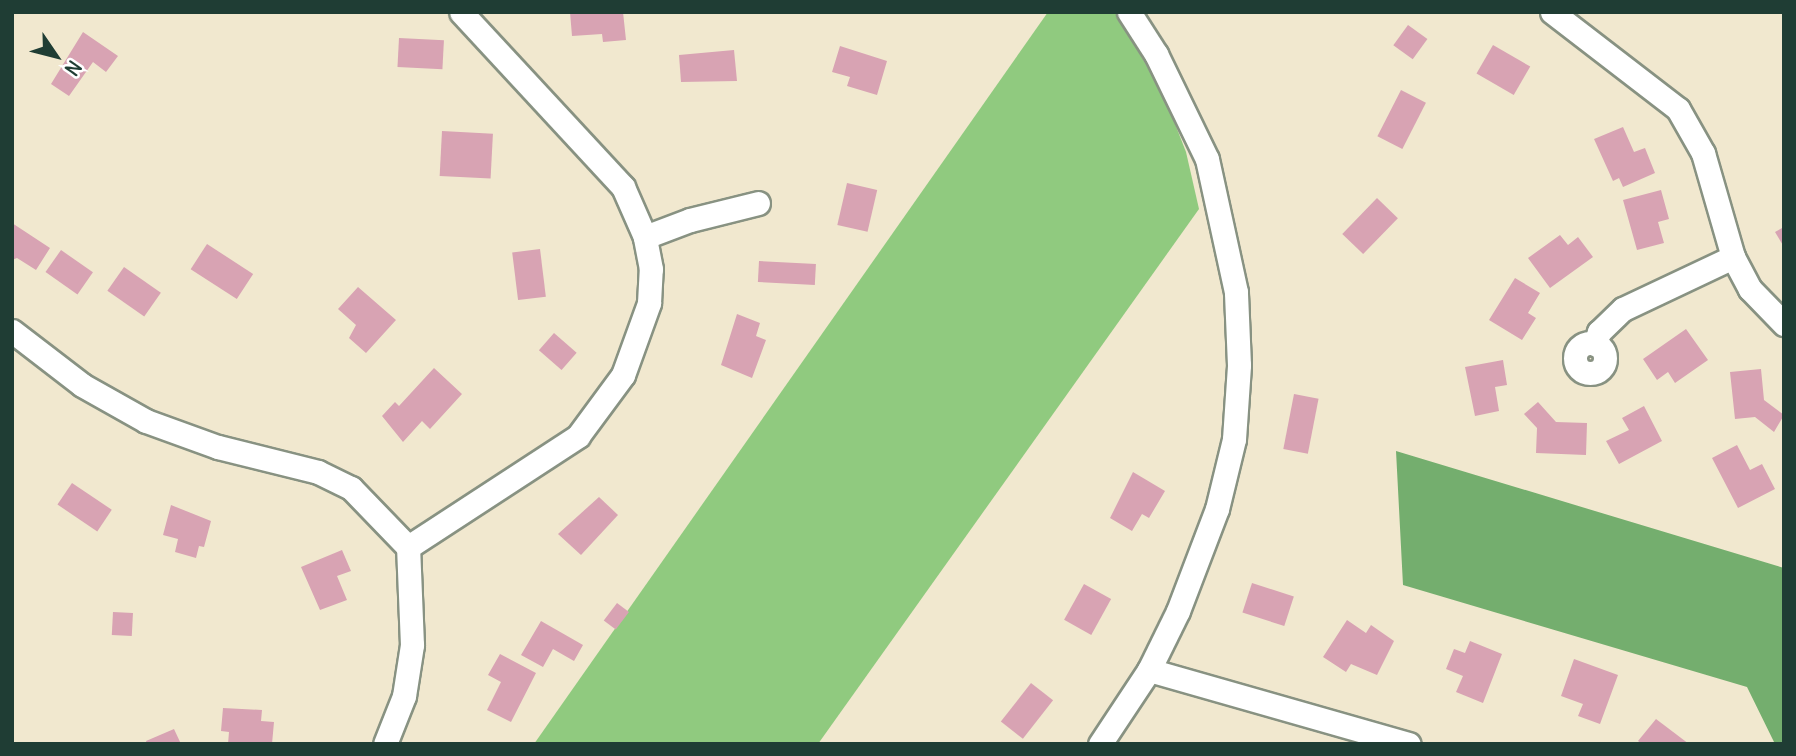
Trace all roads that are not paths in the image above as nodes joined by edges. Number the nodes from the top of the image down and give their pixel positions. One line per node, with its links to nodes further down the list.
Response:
1 (461, 12): 5 (street)
2 (1129, 12): 11 (street)
3 (1552, 12): 6 (street)
4 (758, 203): 5 (street)
5 (645, 237): 10 (street)
6 (1733, 257): 7 (street); 9 (street)
7 (1784, 324)
8 (12, 331): 10 (street)
9 (1595, 344)
10 (408, 547): 12 (street)
11 (1149, 670): 13 (street); 14 (street)
12 (385, 744)
13 (1100, 744)
14 (1409, 744)

